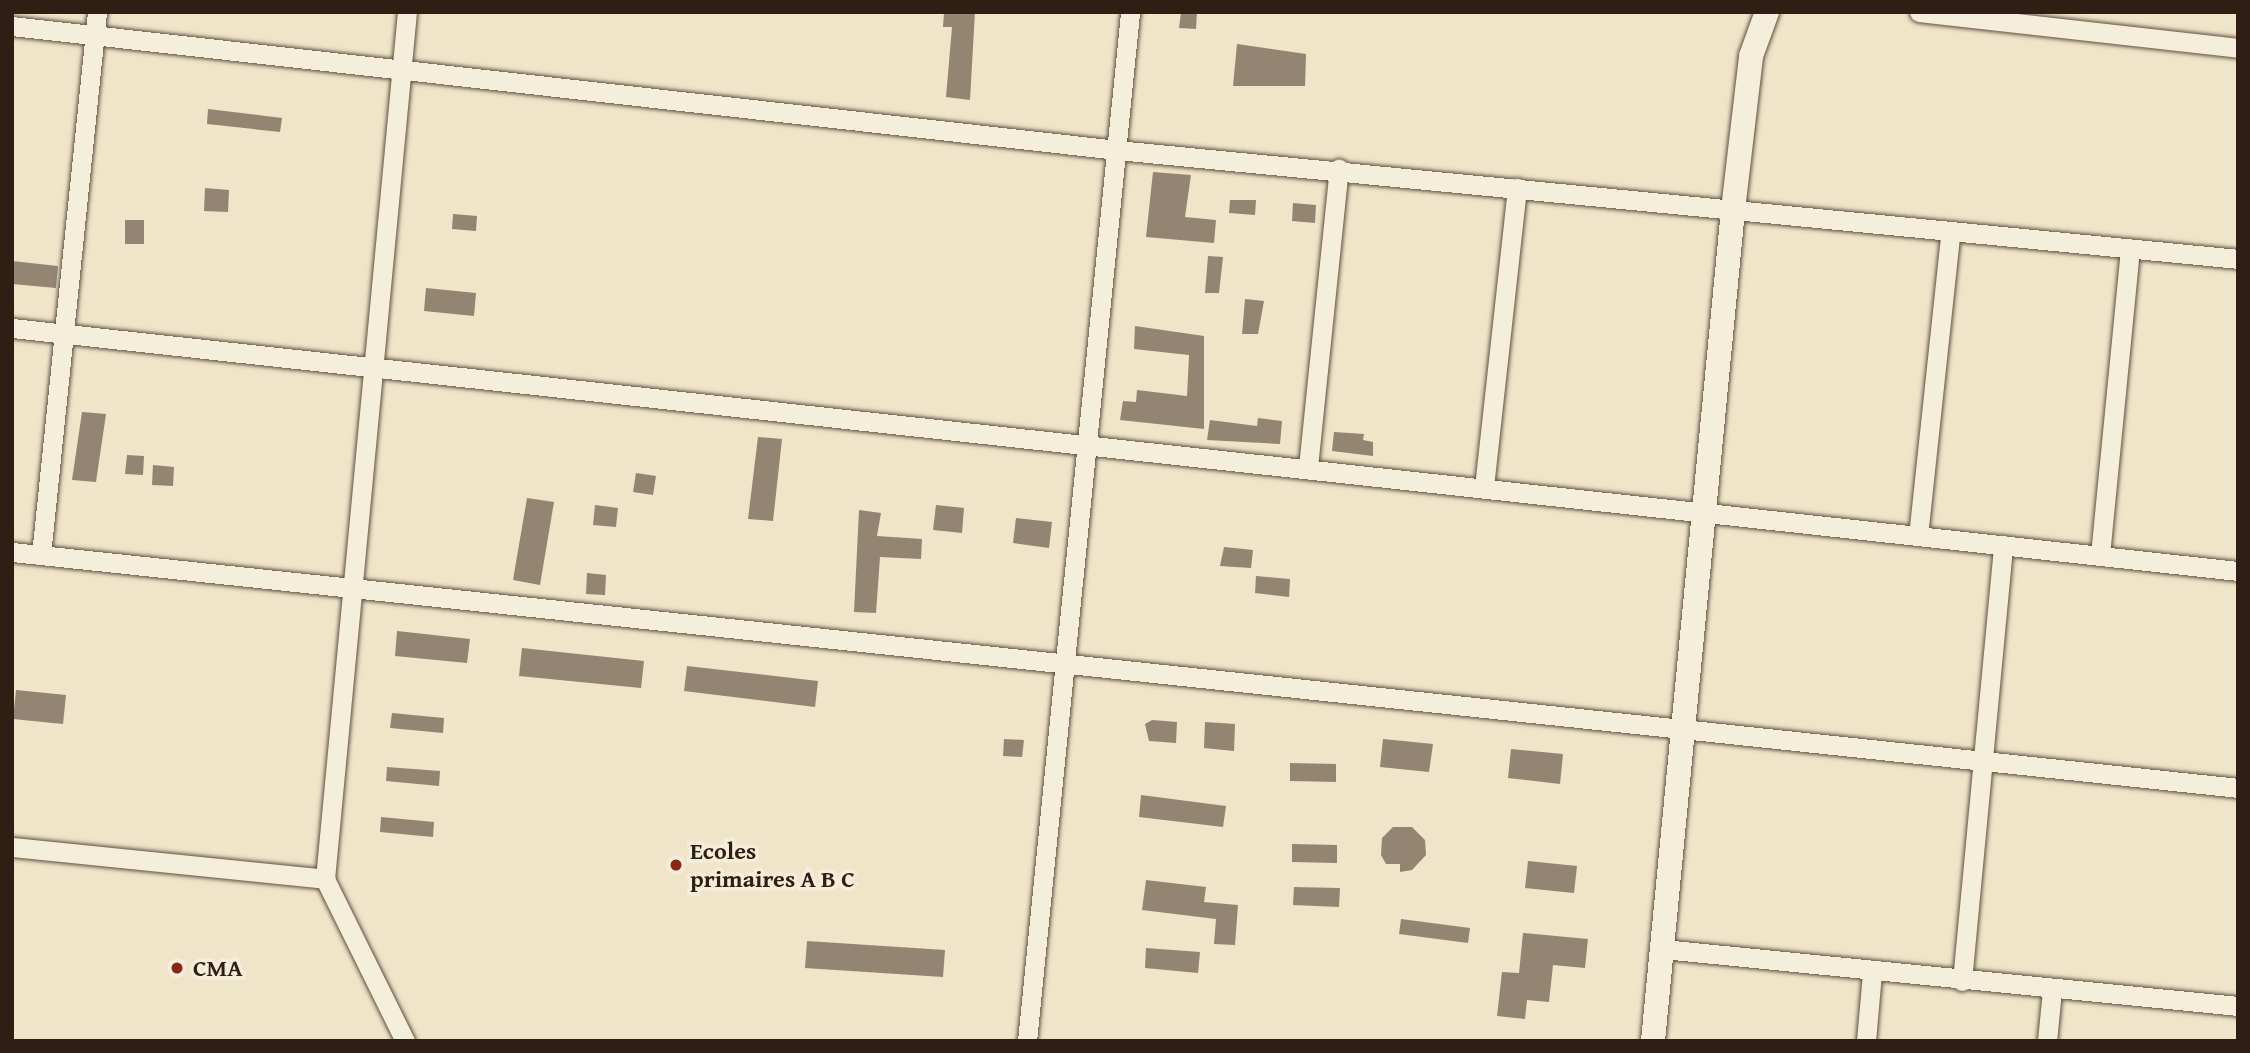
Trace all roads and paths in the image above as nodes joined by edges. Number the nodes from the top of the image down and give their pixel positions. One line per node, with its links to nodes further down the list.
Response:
1 (97, 12): 7 (street)
2 (407, 12): 9 (street)
3 (1130, 12): 10 (street)
4 (1767, 12): 13 (street)
5 (1919, 12): 8 (street)
6 (12, 26): 7 (street)
7 (94, 34): 9 (street); 18 (street)
8 (2238, 48)
9 (402, 71): 10 (street); 19 (street)
10 (1117, 150): 11 (street); 20 (street)
11 (1339, 169): 12 (street); 21 (street)
12 (1517, 188): 13 (street); 22 (street)
13 (1733, 211): 14 (street); 23 (street)
14 (1950, 236): 15 (street); 24 (street)
15 (2130, 251): 16 (street); 28 (street)
16 (2238, 259)
17 (12, 328): 18 (street)
18 (61, 333): 19 (street); 27 (street)
19 (373, 366): 20 (street); 30 (street)
20 (1087, 442): 21 (street); 31 (street)
21 (1308, 467): 22 (street)
22 (1484, 487): 23 (street)
23 (1701, 512): 24 (street); 32 (street)
24 (1918, 536): 25 (street)
25 (2003, 545): 28 (street); 33 (street)
26 (12, 552): 27 (street)
27 (41, 555): 30 (street)
28 (2100, 555): 29 (street)
29 (2238, 571)
30 (351, 588): 31 (street); 36 (street)
31 (1066, 659): 32 (street); 43 (street)
32 (1684, 728): 33 (street); 37 (street)
33 (1979, 760): 34 (street); 39 (street)
34 (2238, 788)
35 (12, 847): 36 (street)
36 (325, 879): 42 (street)
37 (1663, 949): 38 (street); 44 (street)
38 (1872, 972): 39 (street); 45 (street)
39 (1962, 981): 40 (street)
40 (2052, 990): 41 (street); 46 (street)
41 (2238, 1006)
42 (405, 1041)
43 (1027, 1041)
44 (1653, 1041)
45 (1866, 1041)
46 (2047, 1041)

